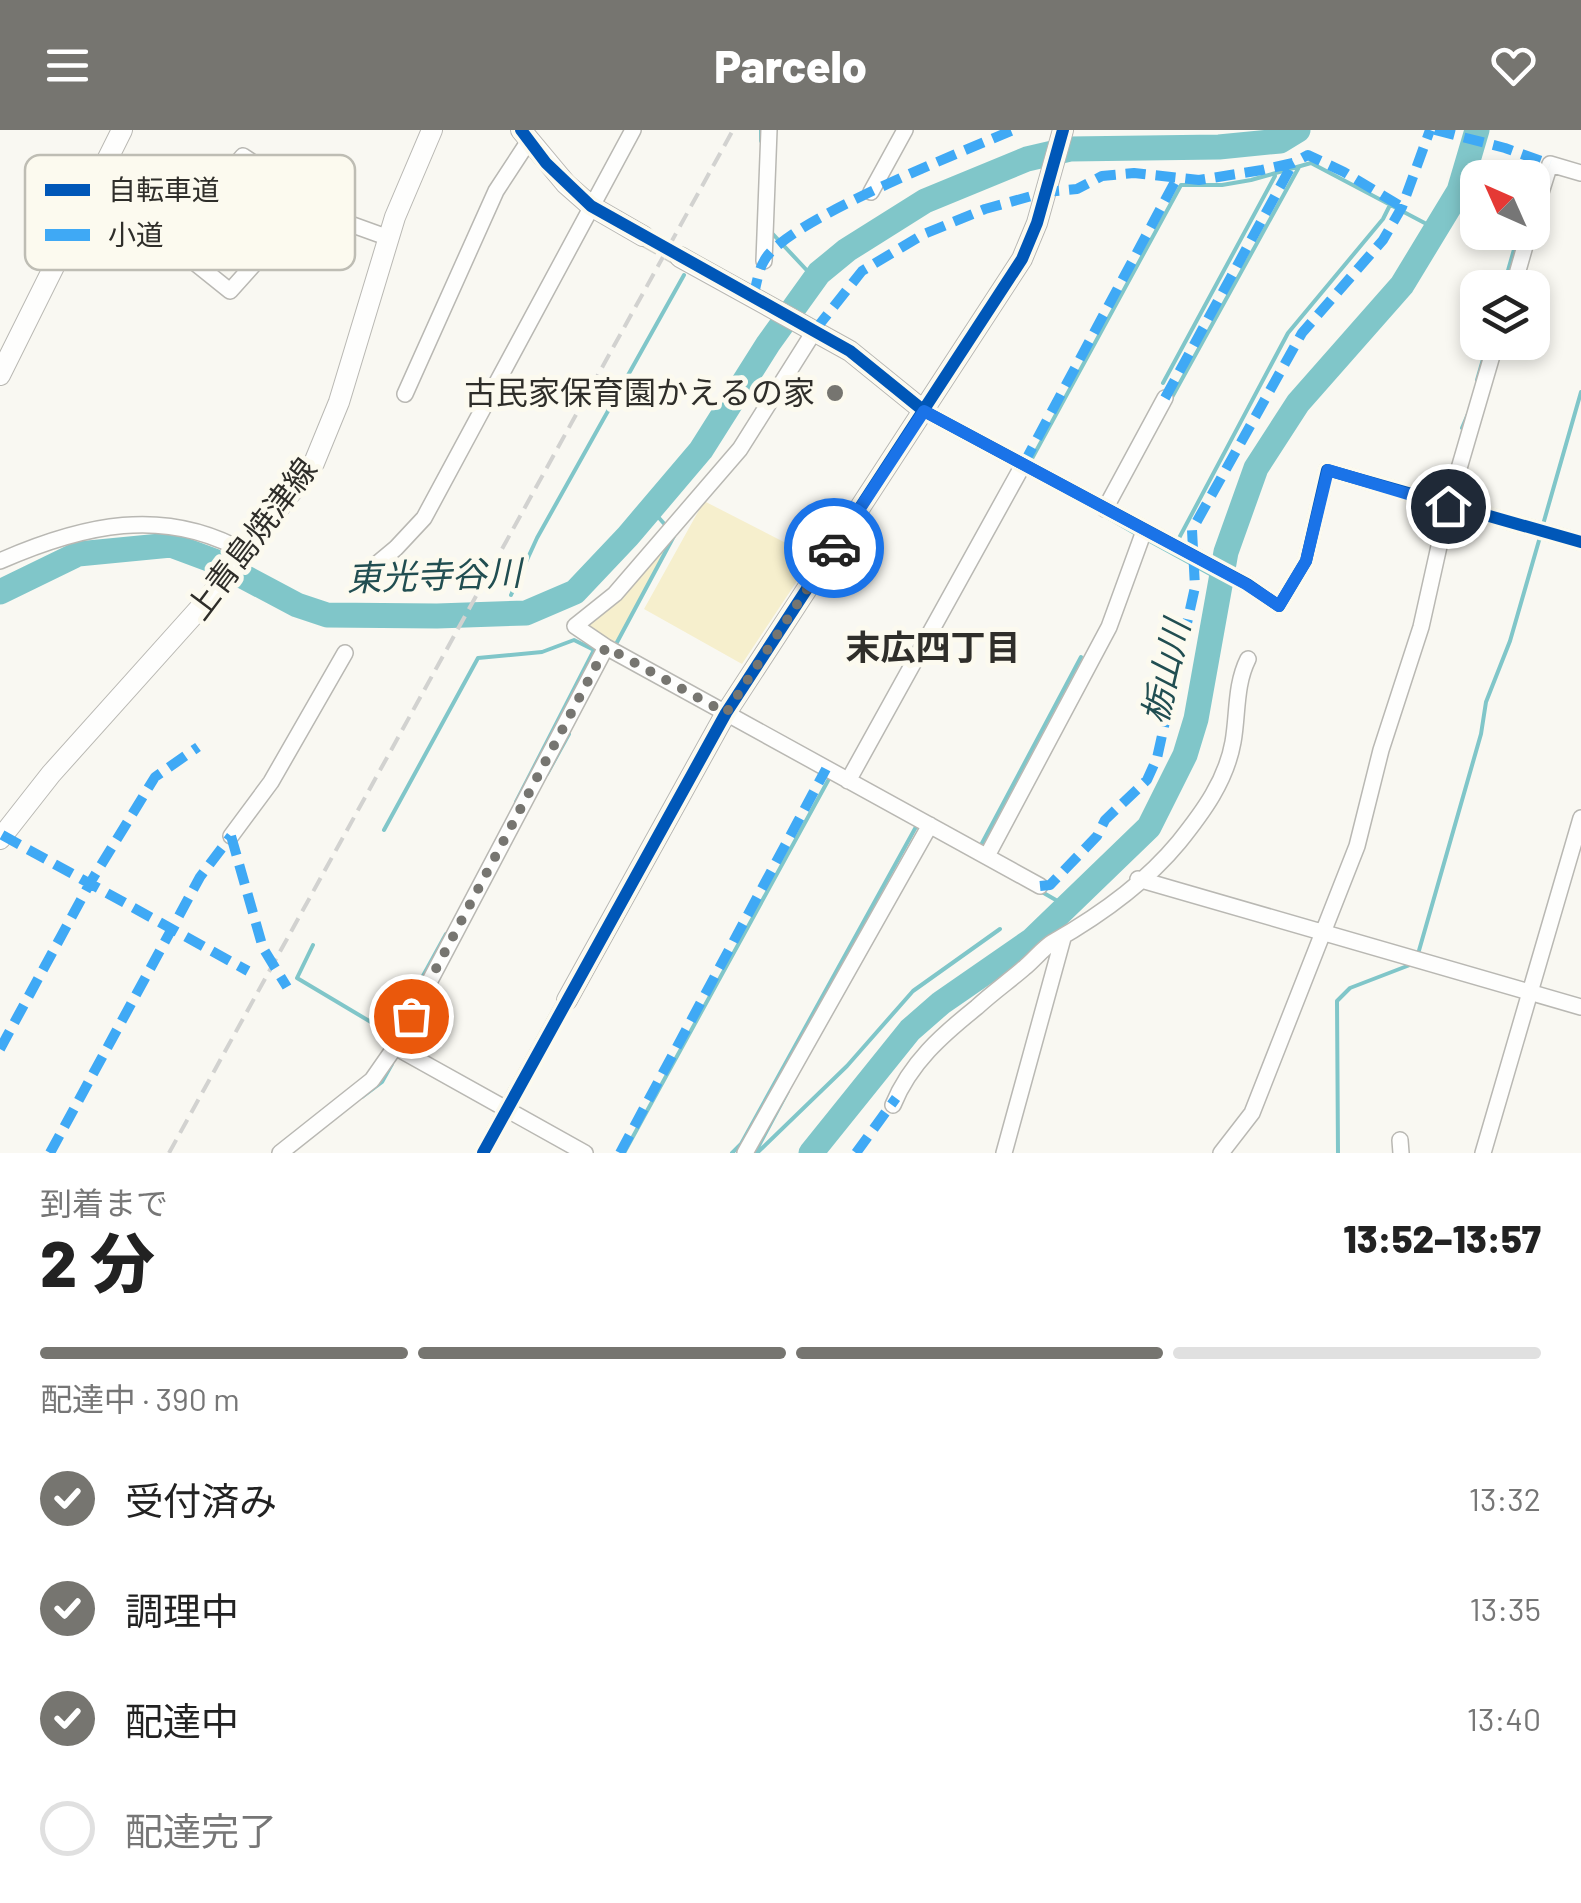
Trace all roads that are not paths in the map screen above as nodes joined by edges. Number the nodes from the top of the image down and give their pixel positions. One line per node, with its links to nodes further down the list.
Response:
1 (122, 130): 8 (street)
2 (432, 130): 15 (street, 上青島焼津線)
3 (634, 130): 12 (street)
4 (770, 130): 17 (street)
5 (905, 130): 11 (street)
6 (1063, 130): 26 (street)
7 (525, 135): 12 (street); 24 (street)
8 (110, 155)
9 (1550, 164): 10 (street)
10 (1581, 173)
11 (871, 192)
12 (591, 206): 14 (street); 34 (street)
13 (355, 226): 15 (street)
14 (644, 236)
15 (389, 238): 32 (street, 上青島焼津線)
16 (680, 258): 21 (street)
17 (764, 260)
18 (52, 270): 23 (street)
19 (204, 270): 20 (street)
20 (249, 270)
21 (812, 328): 26 (street); 35 (street)
22 (1491, 360): 28 (street)
23 (0, 375)
24 (404, 394)
25 (1165, 398): 29 (street)
26 (924, 411): 27 (street); 38 (street)
27 (1023, 464): 29 (street); 39 (street)
28 (1448, 506): 30 (street); 31 (street); 47 (street)
29 (1105, 509): 30 (street)
30 (1144, 531): 44 (street)
31 (1581, 542)
32 (246, 553): 33 (street); 43 (street, 上青島焼津線)
33 (0, 561)
34 (360, 578)
35 (606, 647): 38 (street); 52 (street)
36 (345, 653): 42 (street)
37 (1248, 660): 45 (street)
38 (726, 713): 39 (street); 50 (street)
39 (848, 781): 41 (street)
40 (1581, 818): 49 (street)
41 (930, 824): 44 (street); 58 (street)
42 (230, 836)
43 (0, 838)
44 (987, 856): 46 (street)
45 (1138, 880): 47 (street); 48 (street)
46 (1040, 886)
47 (1324, 932): 49 (street); 60 (street)
48 (1063, 938): 53 (street); 59 (street)
49 (1530, 991): 51 (street); 61 (street)
50 (567, 1000): 54 (street)
51 (1581, 1007)
52 (396, 1046): 54 (street); 55 (street)
53 (893, 1105)
54 (508, 1109): 56 (street); 57 (street)
55 (280, 1153)
56 (483, 1153)
57 (585, 1153)
58 (745, 1153)
59 (1004, 1153)
60 (1220, 1153)
61 (1483, 1153)

